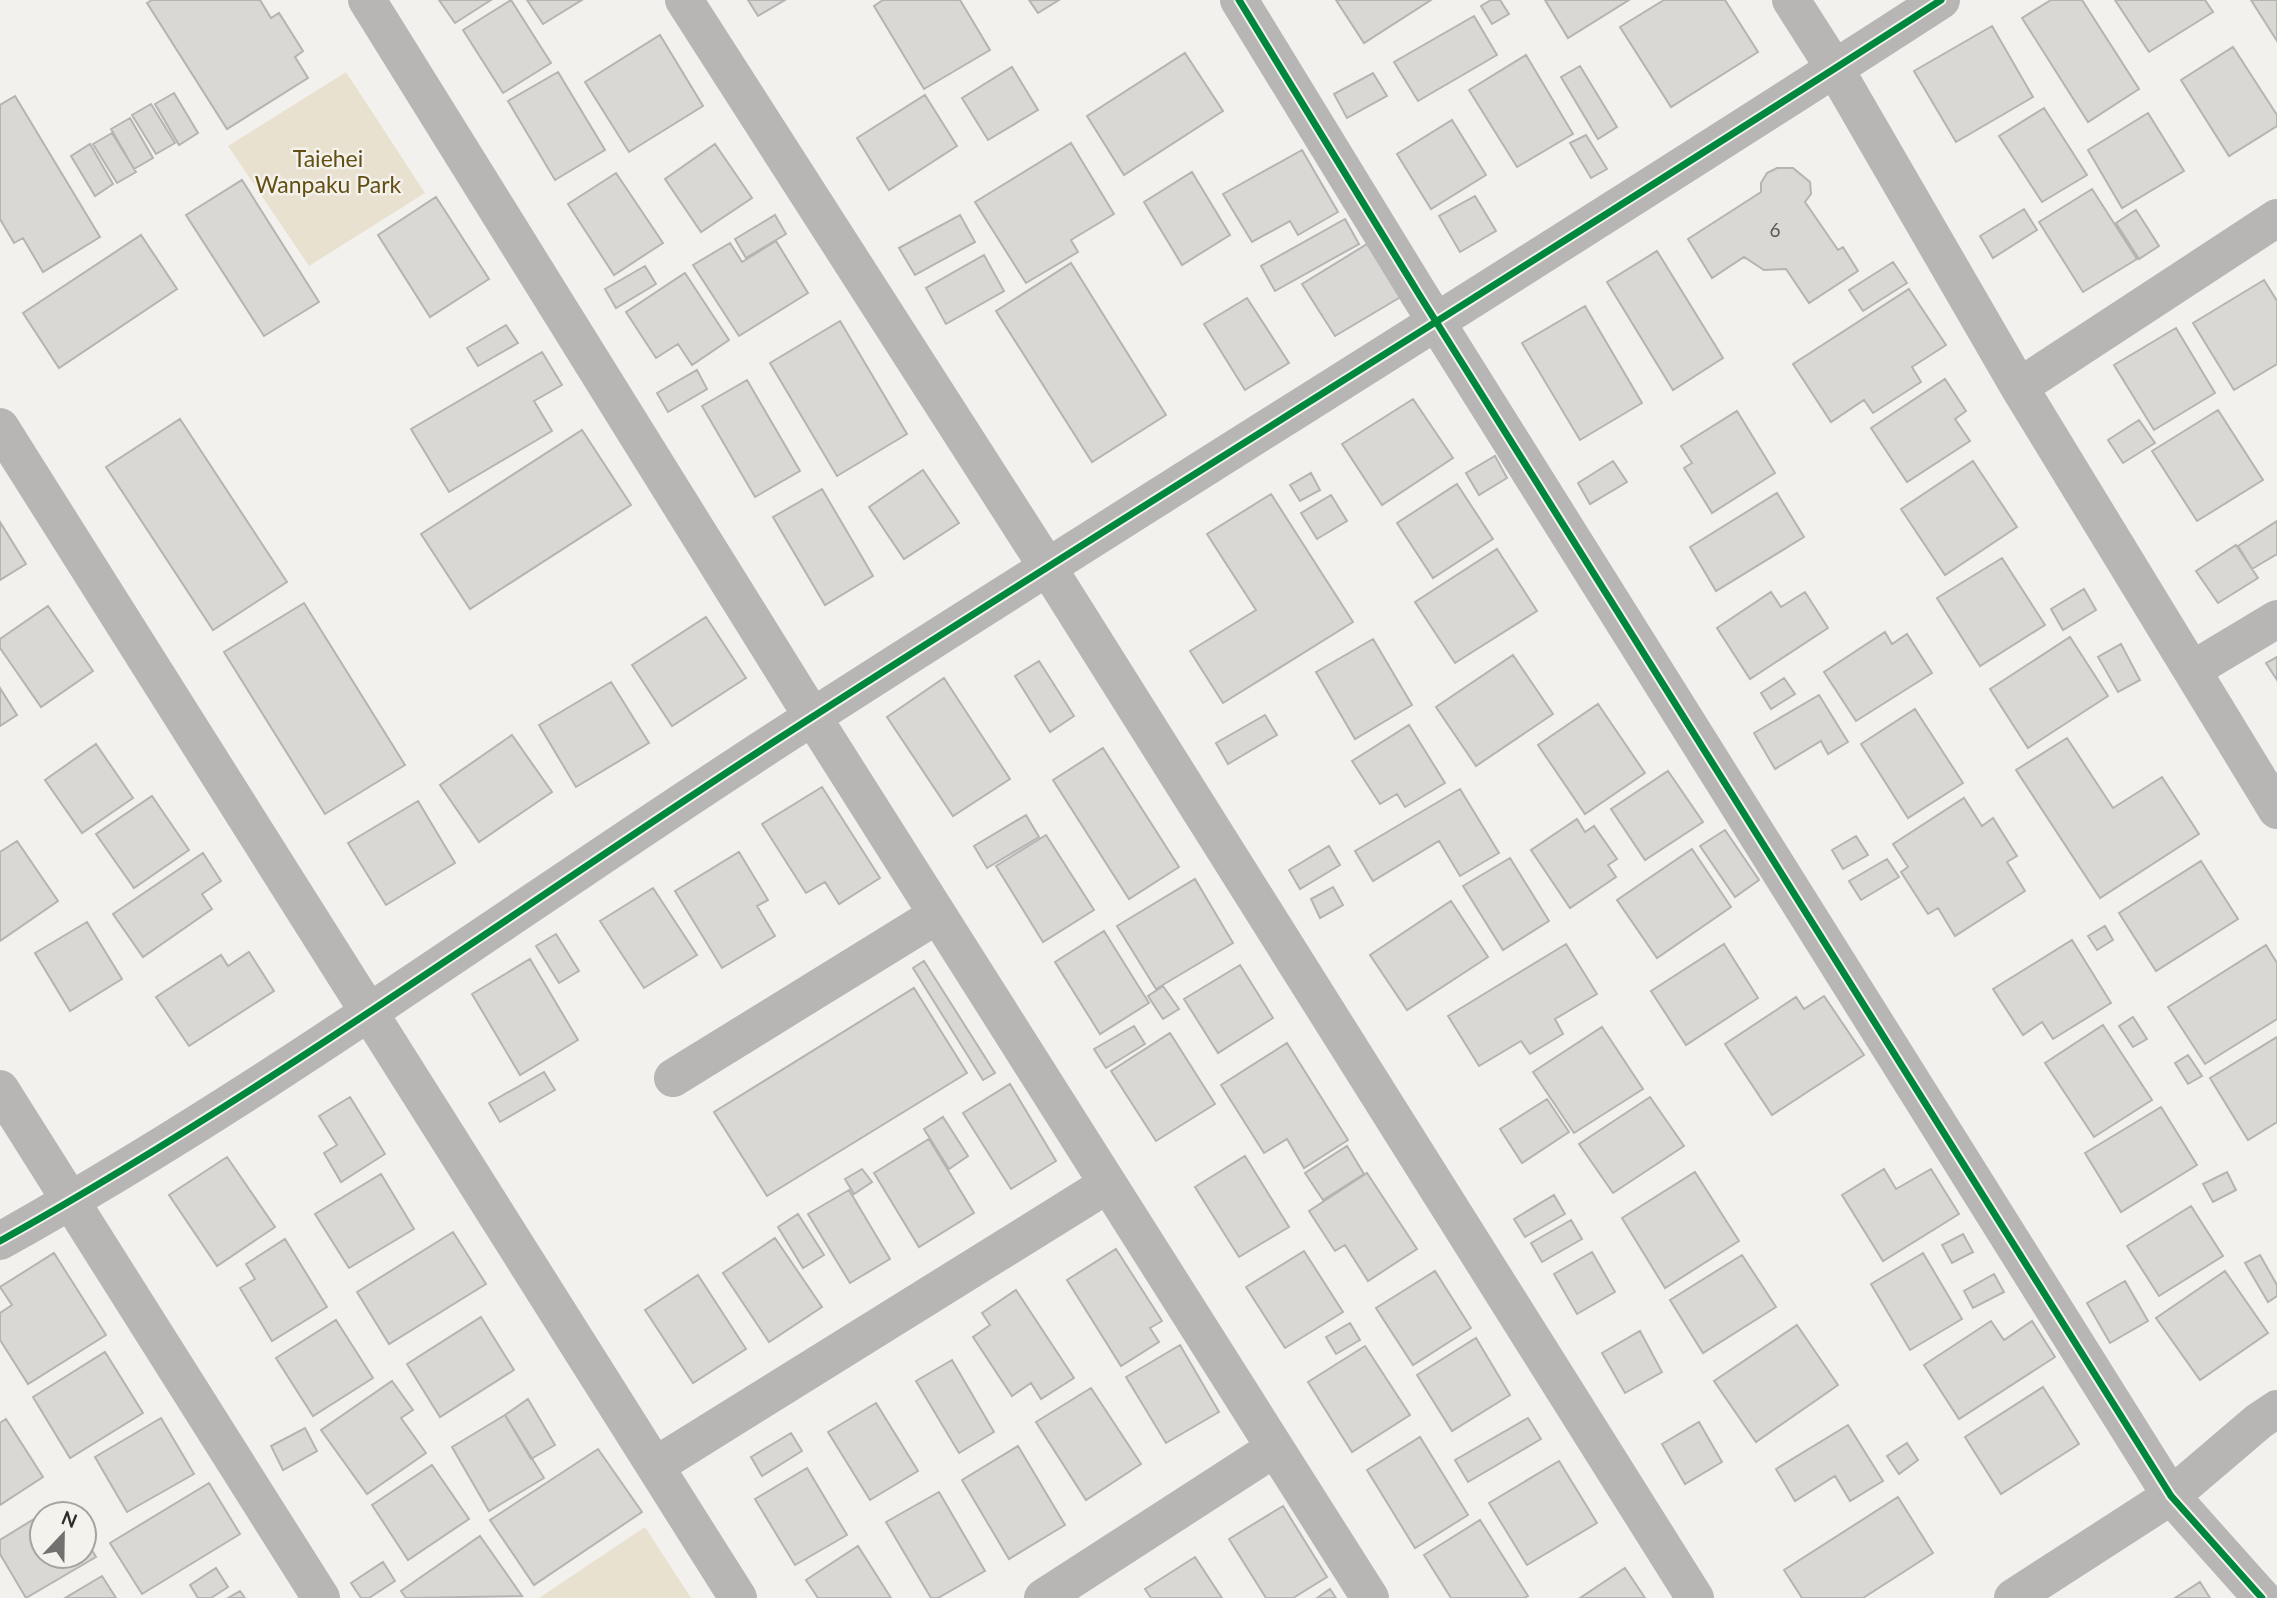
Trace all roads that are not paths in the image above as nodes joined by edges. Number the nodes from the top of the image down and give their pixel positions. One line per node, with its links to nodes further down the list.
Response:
1 (367, 0): 14 (street)
2 (684, 0): 11 (street)
3 (1239, 0): 8 (street)
4 (1791, 0): 6 (street)
5 (1941, 0): 6 (street)
6 (1835, 69): 8 (street); 9 (street)
7 (2277, 218): 9 (street)
8 (1436, 321): 11 (street); 26 (street)
9 (2019, 387): 13 (street)
10 (0, 427): 17 (street)
11 (1048, 568): 14 (street); 31 (street)
12 (2277, 619): 13 (street)
13 (2192, 670): 15 (street)
14 (812, 716): 16 (street); 17 (street)
15 (2277, 810)
16 (937, 915): 18 (street); 20 (street)
17 (368, 1013): 21 (street); 25 (street)
18 (673, 1078)
19 (0, 1089): 21 (street)
20 (1108, 1184): 24 (street); 25 (street)
21 (71, 1202): 22 (street); 27 (street)
22 (0, 1241)
23 (2277, 1409): 26 (street)
24 (1275, 1448): 29 (street); 30 (street)
25 (654, 1466): 28 (street)
26 (2171, 1496): 32 (street); 33 (street)
27 (321, 1598)
28 (738, 1598)
29 (1043, 1598)
30 (1370, 1598)
31 (1695, 1598)
32 (2013, 1598)
33 (2262, 1598)

